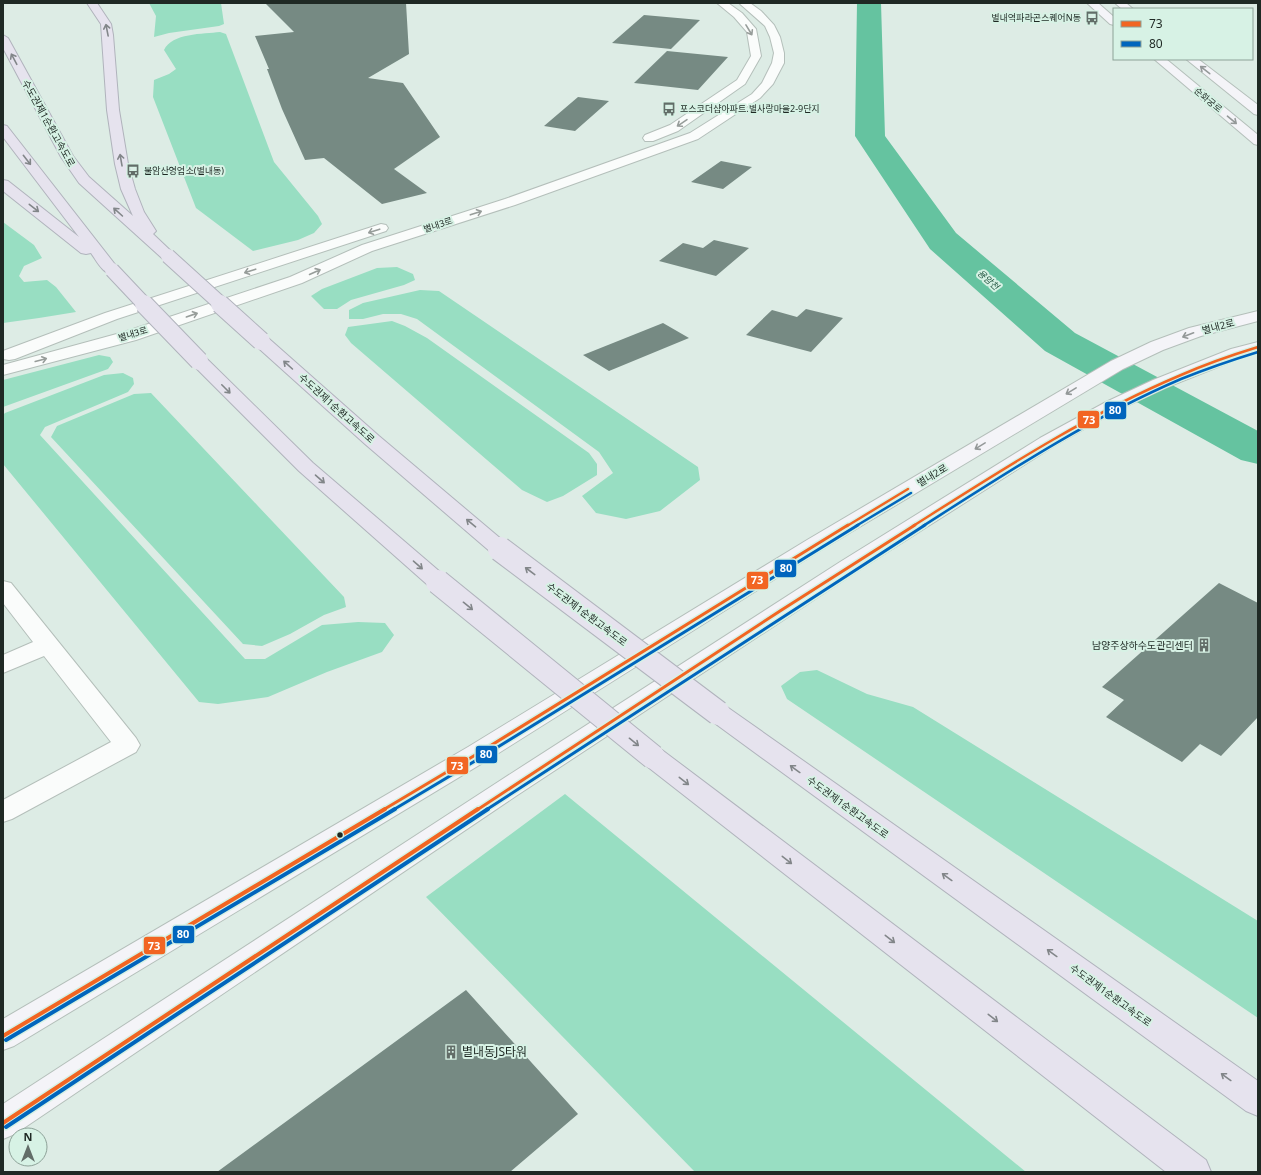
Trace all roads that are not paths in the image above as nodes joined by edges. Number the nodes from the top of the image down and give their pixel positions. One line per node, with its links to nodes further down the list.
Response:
1 (92, 3): 15 (highway, one-way to 1)
2 (722, 3): 12 (street, one-way to 12)
3 (744, 3): 20 (street, 별내3로, one-way to 3)
4 (1092, 3): 5 (street)
5 (1113, 21)
6 (3, 38): 15 (highway, 수도권제1순환고속도로, one-way to 6)
7 (1160, 60): 11 (street, 순화궁로, one-way to 11)
8 (1192, 60): 9 (street, one-way to 8)
9 (1258, 111)
10 (3, 129): 16 (highway, one-way to 16)
11 (1258, 141)
12 (630, 145)
13 (3, 184): 16 (highway, one-way to 16)
14 (394, 224): 19 (street, one-way to 19)
15 (168, 256): 26 (highway, 수도권제1순환고속도로, one-way to 15, bridge)
16 (112, 270): 28 (highway, one-way to 28, bridge)
17 (1258, 316): 25 (street, 별내2로, one-way to 25)
18 (1258, 347): 27 (street)
19 (3, 358)
20 (3, 370)
21 (3, 588): 22 (street)
22 (48, 644): 23 (street); 24 (street)
23 (3, 665)
24 (3, 812)
25 (3, 1036)
26 (1258, 1100)
27 (3, 1123)
28 (1194, 1172)

